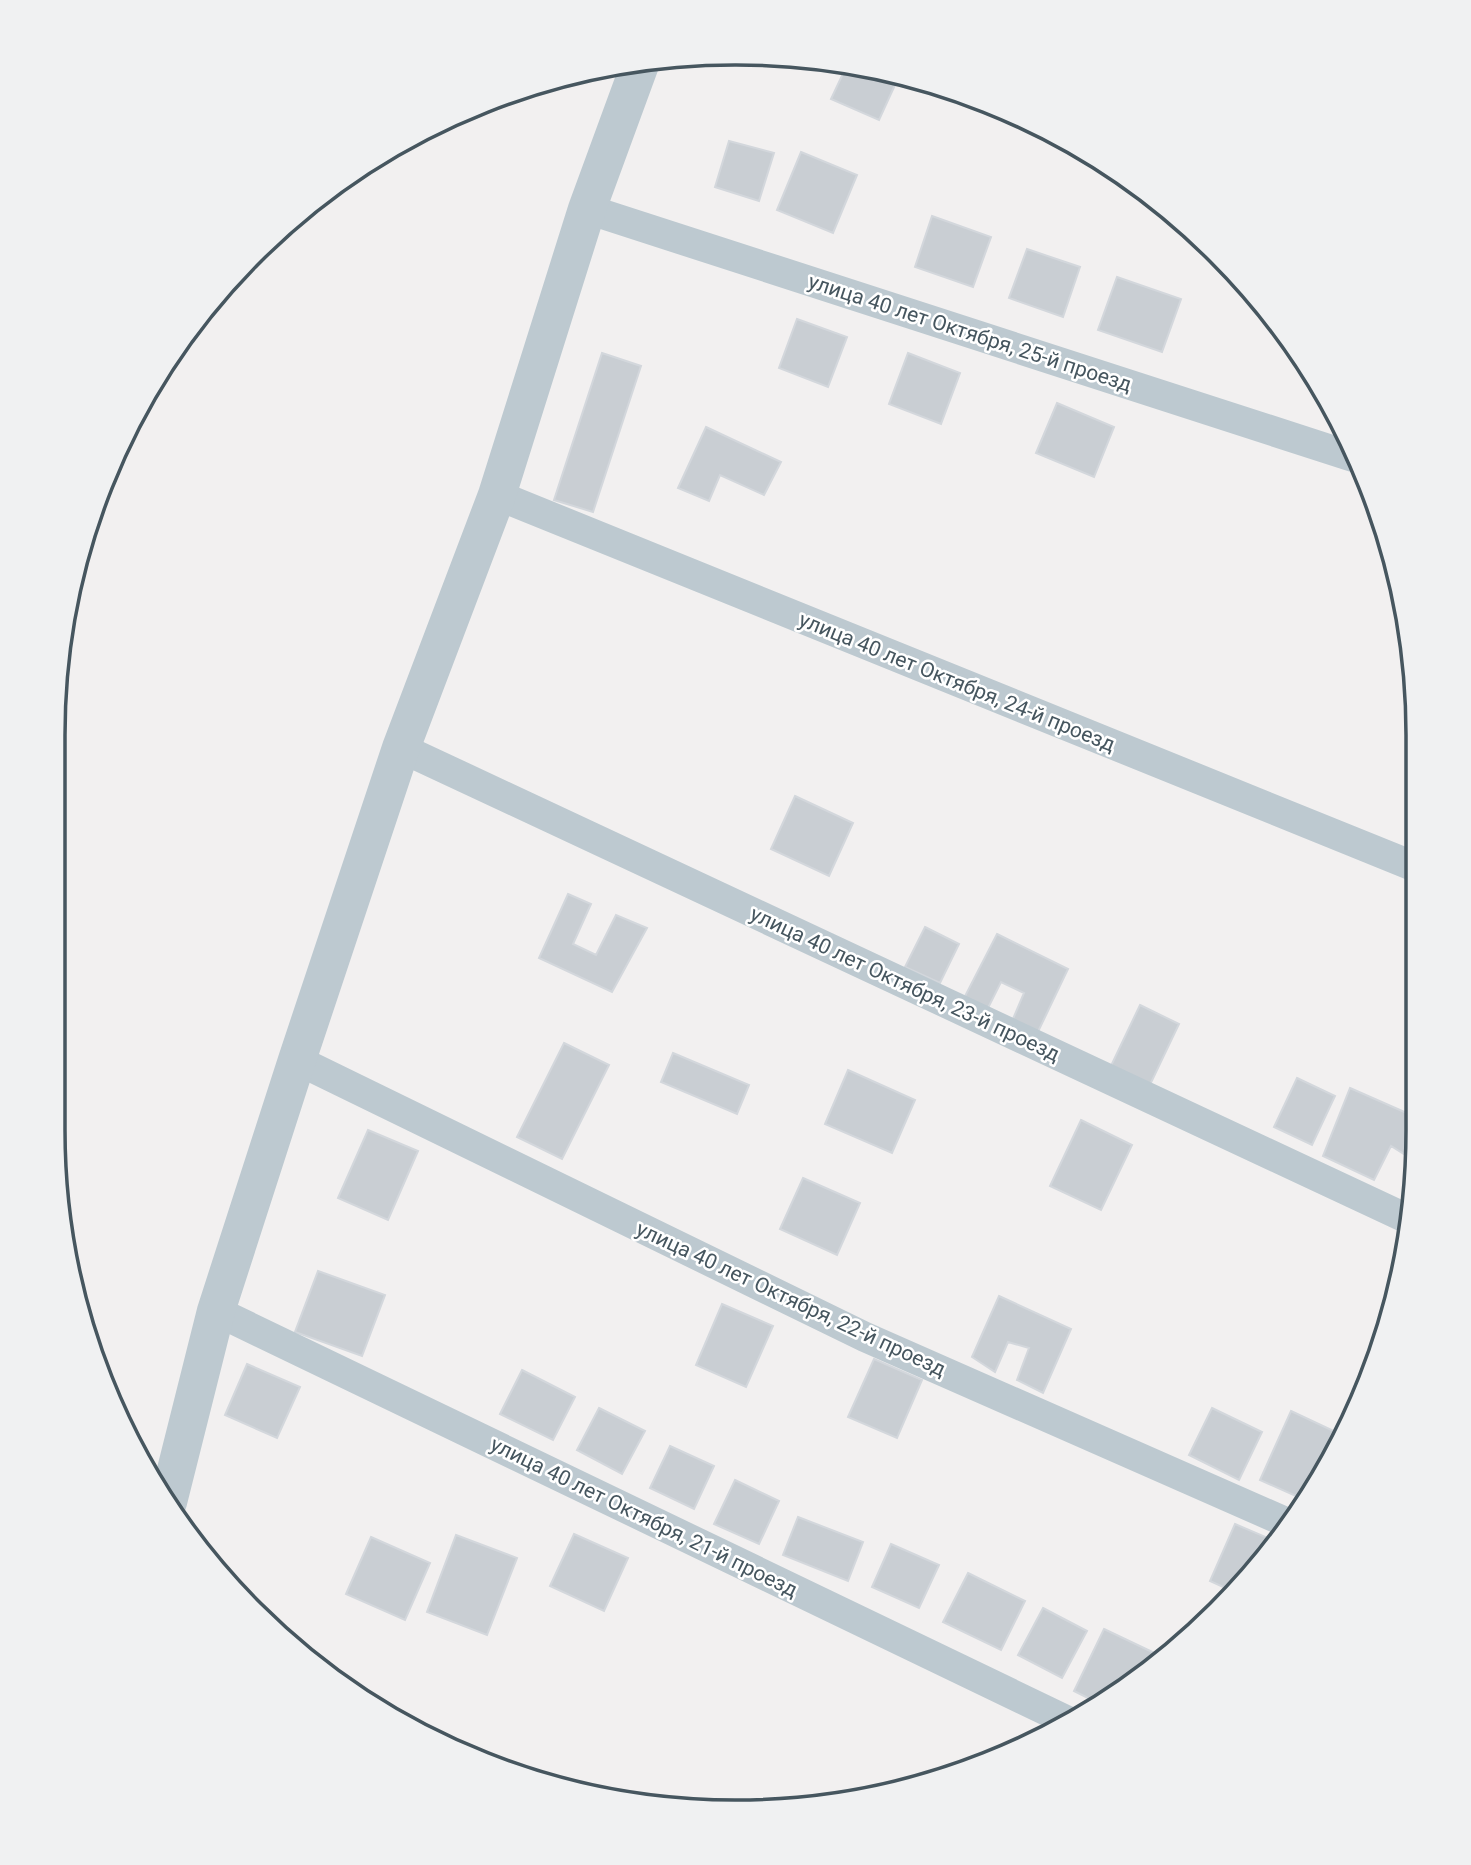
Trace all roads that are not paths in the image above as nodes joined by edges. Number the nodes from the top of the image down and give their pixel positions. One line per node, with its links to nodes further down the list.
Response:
1 (638, 72): 2 (street)
2 (587, 209): 3 (street, улица 40 лет Октября, 25-й проезд); 4 (street)
3 (1344, 454)
4 (497, 495): 5 (street); 6 (street, улица 40 лет Октября, 24-й проезд)
5 (401, 748): 7 (street); 8 (street, улица 40 лет Октября, 23-й проезд)
6 (1406, 863)
7 (297, 1060): 9 (street); 11 (street, улица 40 лет Октября, 22-й проезд)
8 (1401, 1216)
9 (216, 1311): 10 (street); 12 (street, улица 40 лет Октября, 21-й проезд)
10 (171, 1491)
11 (1281, 1520)
12 (1059, 1717)

